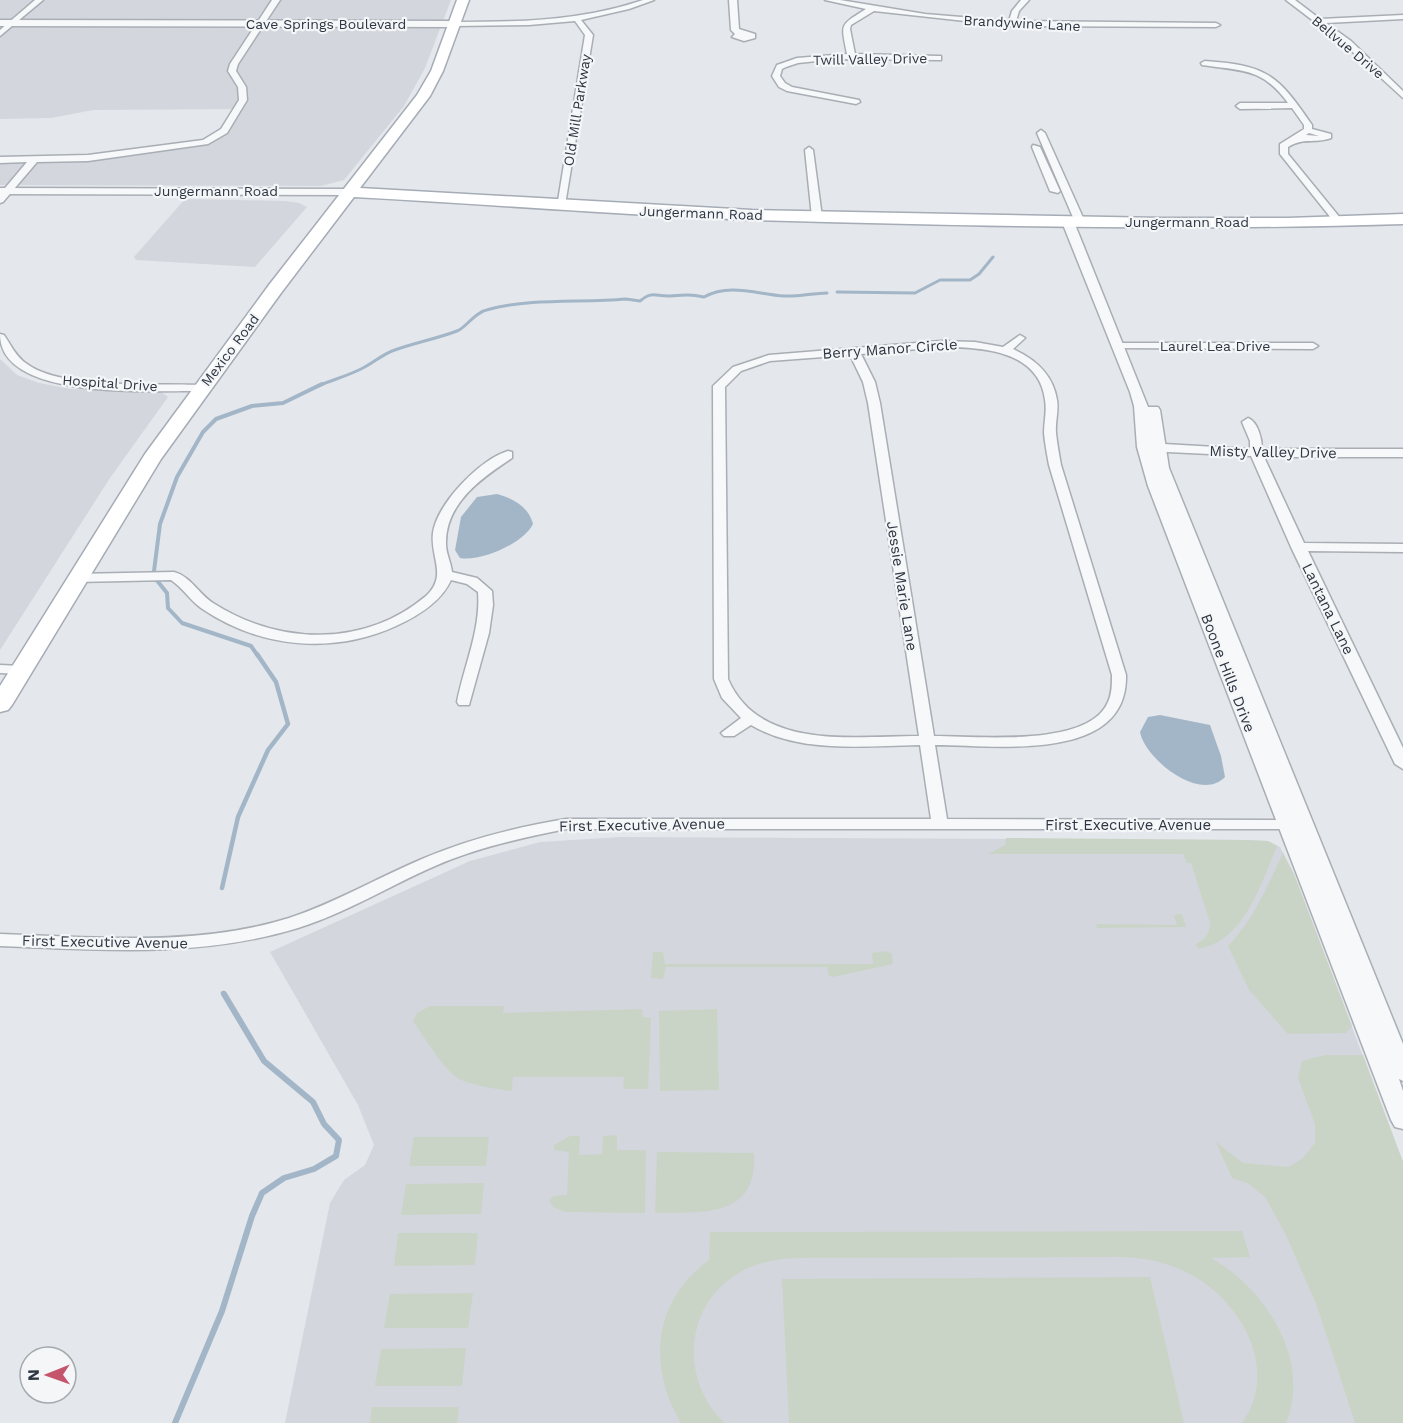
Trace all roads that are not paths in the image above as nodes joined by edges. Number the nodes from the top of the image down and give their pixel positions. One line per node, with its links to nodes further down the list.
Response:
1 (39, 0): 14 (street)
2 (276, 0): 15 (street)
3 (463, 0): 16 (main road, Mexico Road)
4 (646, 0): 11 (street, Cave Springs Boulevard)
5 (733, 0): 20 (street)
6 (829, 0): 9 (street, Brandywine Lane)
7 (1025, 0): 17 (street)
8 (1290, 0): 12 (street, Bellvue Drive)
9 (873, 9): 17 (street, Brandywine Lane); 21 (street)
10 (1403, 17): 12 (street)
11 (577, 19): 16 (street, Cave Springs Boulevard); 40 (street, Old Mill Parkway)
12 (1318, 21): 26 (street, Bellvue Drive)
13 (0, 23): 14 (street, Cave Springs Boulevard)
14 (15, 23): 15 (street, Cave Springs Boulevard); 19 (street)
15 (260, 24): 16 (street, Cave Springs Boulevard); 36 (street)
16 (454, 24): 38 (main road, Mexico Road)
17 (1011, 24): 18 (street, Brandywine Lane)
18 (1216, 25)
19 (0, 34)
20 (739, 34)
21 (852, 57): 22 (street, Twill Valley Drive); 23 (street, Twill Valley Drive)
22 (938, 58)
23 (801, 60): 25 (street, Twill Valley Drive); 25 (street, Twill Valley Drive)
24 (1205, 63): 30 (street)
25 (784, 64): 29 (street)
26 (1390, 83): 27 (street); 28 (street, Bellvue Drive)
27 (1403, 83)
28 (1403, 96)
29 (856, 102)
30 (1294, 105): 31 (street); 32 (street)
31 (1240, 106)
32 (1308, 130): 33 (street); 33 (street)
33 (1296, 137): 44 (street)
34 (809, 150): 42 (street)
35 (0, 160): 36 (street)
36 (34, 160): 37 (street)
37 (4, 191): 38 (street, Jungermann Road); 39 (street)
38 (351, 192): 40 (main road, Jungermann Road); 53 (main road, Mexico Road)
39 (0, 200)
40 (560, 205): 42 (main road, Jungermann Road)
41 (1068, 216): 41 (street); 42 (main road, Jungermann Road); 44 (main road, Jungermann Road); 47 (street, Boone Hills Drive)
42 (817, 217)
43 (1403, 219): 44 (main road, Jungermann Road)
44 (1338, 221)
45 (0, 338): 53 (street, Hospital Drive)
46 (1020, 338): 49 (street)
47 (1124, 346): 48 (street, Laurel Lea Drive); 55 (street, Boone Hills Drive)
48 (1313, 346)
49 (1005, 350): 50 (street, Berry Manor Circle); 69 (street, Berry Manor Circle)
50 (854, 351): 52 (street, Berry Manor Circle); 69 (street, Jessie Marie Lane)
51 (722, 362): 52 (street)
52 (737, 369): 67 (street, Berry Manor Circle)
53 (202, 388): 62 (main road, Mexico Road)
54 (1248, 422): 56 (street, Lantana Lane)
55 (1150, 447): 56 (street, Misty Valley Drive); 72 (street, Boone Hills Drive)
56 (1256, 453): 57 (street, Misty Valley Drive); 59 (street, Lantana Lane)
57 (1403, 453)
58 (508, 455): 61 (street)
59 (1298, 547): 60 (street); 70 (street, Lantana Lane)
60 (1403, 548)
61 (445, 575): 62 (street); 65 (street)
62 (76, 578): 64 (main road, Mexico Road)
63 (0, 669): 64 (street)
64 (21, 670): 66 (main road, Mexico Road)
65 (465, 702)
66 (0, 705)
67 (750, 719): 68 (street); 69 (street, Berry Manor Circle)
68 (729, 733)
69 (926, 741): 71 (street, Jessie Marie Lane)
70 (1403, 764)
71 (940, 824): 72 (street, First Executive Avenue); 73 (street, First Executive Avenue)
72 (1297, 825): 74 (street, Boone Hills Drive); 75 (street, Boone Hills Drive)
73 (0, 940)
74 (1403, 1072)
75 (1403, 1120)

